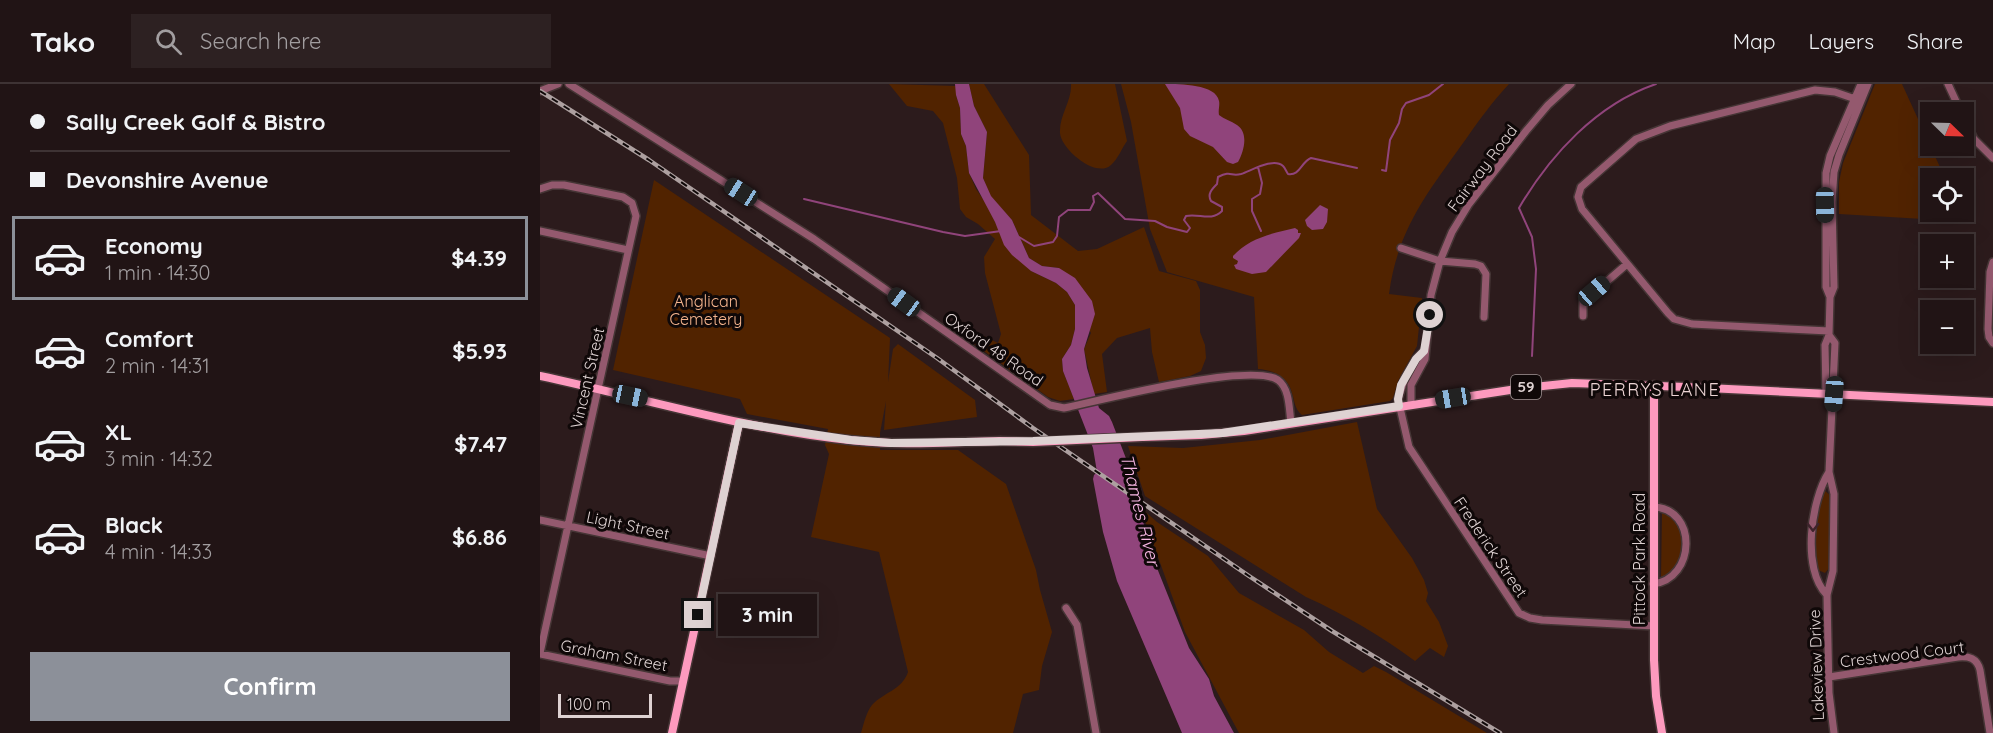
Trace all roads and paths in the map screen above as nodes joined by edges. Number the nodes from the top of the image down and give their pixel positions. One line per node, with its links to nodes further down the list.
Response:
1 (558, 84): 7 (street)
2 (569, 84): 32 (street, Oxford 48 Road)
3 (1571, 84): 16 (street, Fairway Road)
4 (1861, 84): 8 (street, Lakeview Drive)
5 (1868, 84): 8 (street, Lakeview Drive)
6 (1948, 84): 9 (street)
7 (540, 91)
8 (1858, 100): 18 (street); 21 (street, Lakeview Drive)
9 (1956, 102)
10 (1974, 139): 11 (street)
11 (1993, 158)
12 (540, 189): 15 (street, Vincent Street)
13 (540, 231): 15 (street)
14 (1401, 248): 16 (street)
15 (628, 250): 26 (street, Vincent Street)
16 (1440, 261): 20 (street); 23 (street, Fairway Road)
17 (1993, 262): 22 (street)
18 (1627, 264): 19 (street); 21 (street)
19 (1583, 316)
20 (1484, 317)
21 (1829, 333): 27 (street, Lakeview Drive)
22 (1993, 343)
23 (1424, 351): 29 (street, Fairway Road); 30 (street, Fairway Road)
24 (540, 376): 26 (main road, 59)
25 (1654, 385): 27 (main road, 59); 29 (main road, 59); 34 (main road, Pittock Park Road)
26 (598, 389): 31 (main road, 59); 36 (street, Vincent Street)
27 (1830, 393): 28 (main road, 59); 33 (street, Lakeview Drive)
28 (1993, 402)
29 (1411, 405): 30 (main road, 59)
30 (1399, 406): 32 (main road, 59); 41 (street, Frederick Street)
31 (739, 423): 32 (main road, 59, bridge); 37 (main road)
32 (1291, 423)
33 (1829, 472): 39 (street, Lakeview Drive); 39 (street, Lakeview Drive, one-way to 39)
34 (1653, 507): 38 (main road, Pittock Park Road); 38 (street)
35 (540, 520): 36 (street, Light Street)
36 (567, 526): 37 (street, Light Street); 42 (street, Vincent Street)
37 (711, 556): 44 (main road)
38 (1653, 584): 41 (main road, Pittock Park Road)
39 (1827, 595): 43 (street, Lakeview Drive)
40 (1066, 608): 46 (street)
41 (1654, 626): 47 (main road, Pittock Park Road)
42 (540, 653): 44 (street, Graham Street)
43 (1829, 677): 48 (street, Lakeview Drive); 49 (street, Crestwood Court)
44 (683, 681): 45 (main road)
45 (672, 733)
46 (1096, 733)
47 (1662, 733)
48 (1834, 733)
49 (1990, 733)

